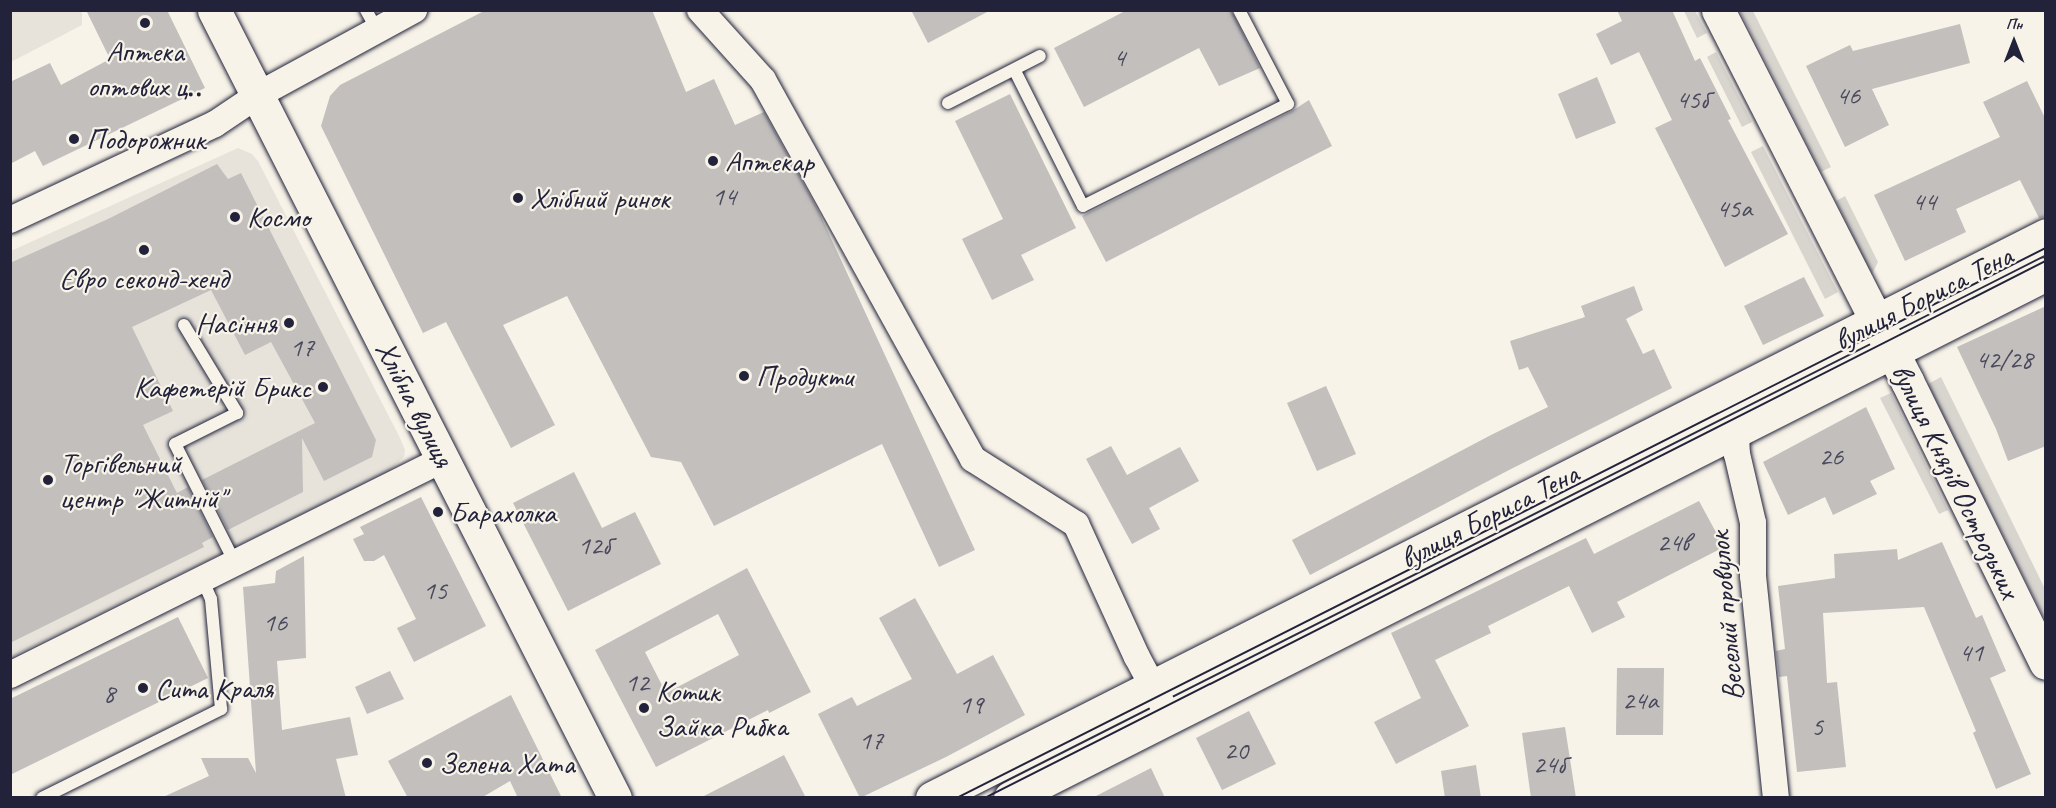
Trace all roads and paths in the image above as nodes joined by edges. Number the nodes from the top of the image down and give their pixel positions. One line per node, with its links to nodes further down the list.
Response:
1 (214, 10): 9 (street, Хлібна вулиця)
2 (414, 10): 6 (street)
3 (700, 10): 23 (street)
4 (1239, 10): 8 (lane)
5 (1718, 10): 14 (street, вулиця Князів Острозьких)
6 (372, 20): 9 (street)
7 (1040, 56): 8 (lane)
8 (1015, 71): 10 (lane)
9 (258, 95): 11 (street); 18 (street, Хлібна вулиця)
10 (948, 103)
11 (10, 220)
12 (2046, 235): 14 (street, вулиця Бориса Тена)
13 (2046, 274): 16 (street, вулиця Бориса Тена)
14 (1876, 321): 16 (street, вулиця Князів Острозьких); 23 (street, вулиця Бориса Тена)
15 (184, 325): 19 (lane)
16 (1892, 353): 17 (street, вулиця Бориса Тена); 21 (street, вулиця Князів Острозьких)
17 (1736, 431): 24 (street, вулиця Бориса Тена); 29 (street, Веселий провулок)
18 (443, 459): 19 (street); 26 (street, Хлібна вулиця)
19 (235, 563): 20 (street)
20 (203, 581): 22 (street); 25 (lane)
21 (2046, 663)
22 (10, 675)
23 (1152, 685): 24 (street); 27 (street, вулиця Бориса Тена)
24 (1169, 717): 28 (street, вулиця Бориса Тена)
25 (42, 798)
26 (615, 798)
27 (932, 798)
28 (1010, 798)
29 (1776, 798)

